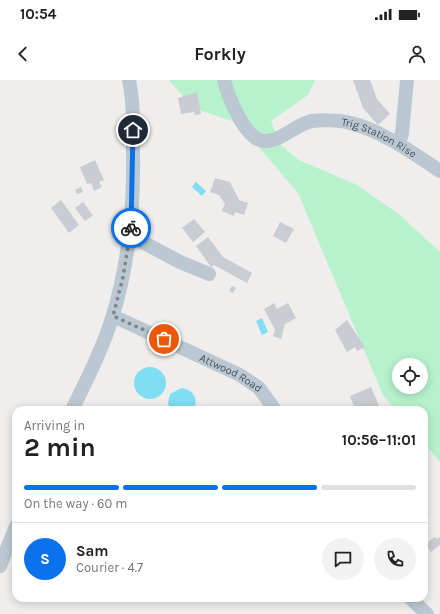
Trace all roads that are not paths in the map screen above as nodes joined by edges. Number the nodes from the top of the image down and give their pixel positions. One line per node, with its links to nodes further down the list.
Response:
1 (129, 80): 6 (street)
2 (224, 80): 4 (street, Trig Station Rise)
3 (407, 80): 4 (street)
4 (399, 144): 5 (street, Trig Station Rise)
5 (440, 171)
6 (131, 236): 7 (street); 8 (street)
7 (209, 274)
8 (113, 316): 9 (street); 10 (street, Attwood Road)
9 (74, 406)
10 (272, 406)
11 (12, 535): 12 (street)
12 (1, 559)
13 (414, 602): 14 (street)
14 (427, 614)

